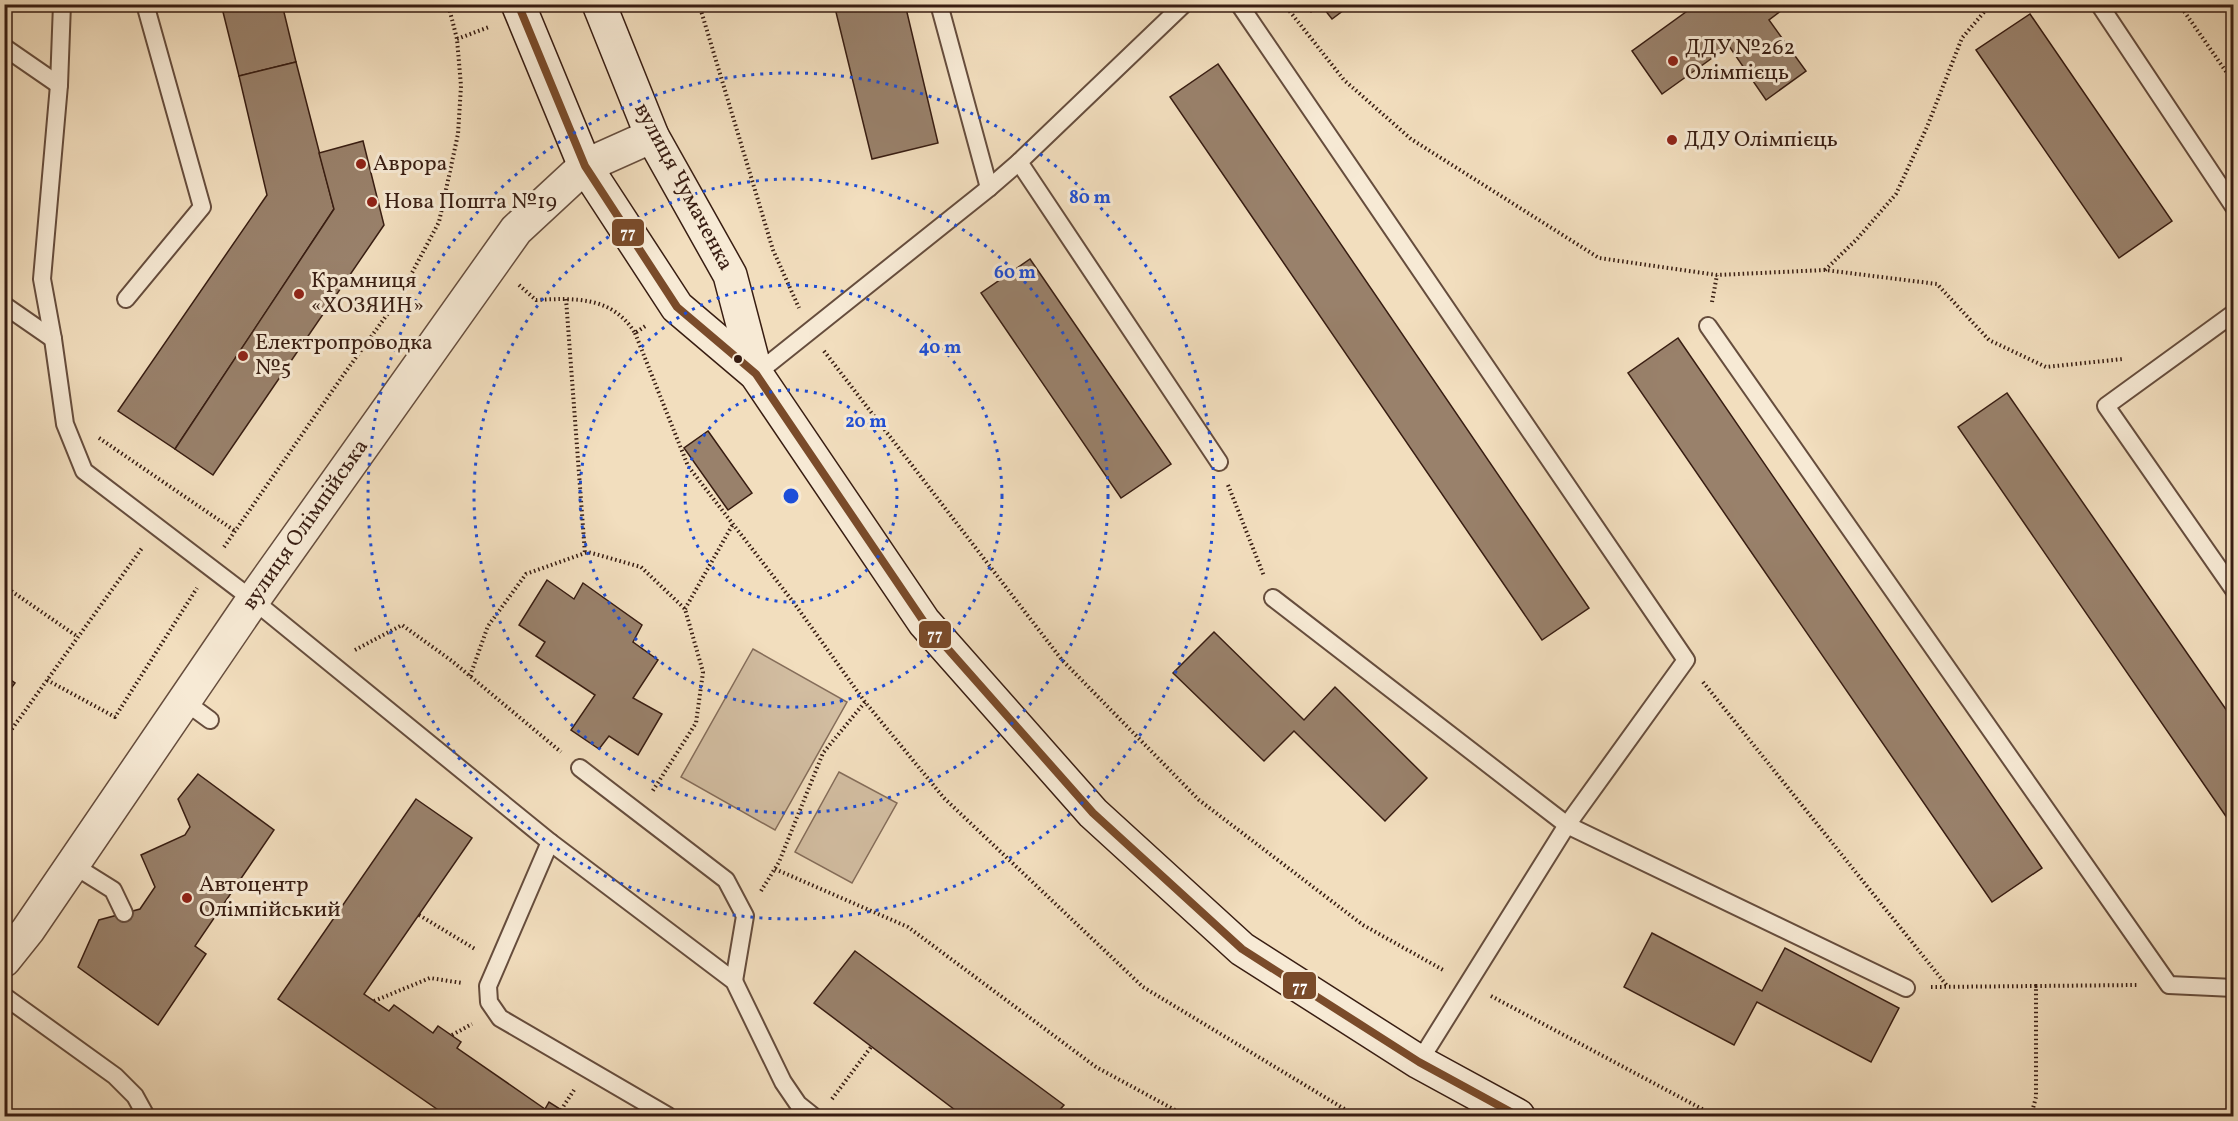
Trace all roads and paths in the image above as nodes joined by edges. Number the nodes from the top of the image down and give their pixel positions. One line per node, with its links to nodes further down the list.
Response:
1 (62, 4): 18 (lane)
2 (145, 4): 26 (lane)
3 (448, 4): 15 (path)
4 (518, 4): 21 (street, вулиця Чумаченка)
5 (599, 4): 19 (street, вулиця Чумаченка)
6 (699, 4): 32 (path)
7 (939, 4): 22 (lane)
8 (1184, 4): 20 (lane)
9 (1239, 4): 50 (lane)
10 (1284, 4): 24 (path)
11 (1991, 4): 24 (path)
12 (2098, 4): 23 (lane)
13 (2179, 4): 17 (path)
14 (489, 27): 15 (path)
15 (457, 39): 40 (path)
16 (4, 47): 18 (lane)
17 (2234, 83)
18 (60, 85): 34 (lane)
19 (652, 136): 21 (street, вулиця Олімпійська); 36 (street, вулиця Чумаченка)
20 (1019, 162): 22 (lane); 38 (lane)
21 (585, 166): 36 (street, вулиця Чумаченка); 47 (street, вулиця Олімпійська)
22 (989, 188): 32 (lane)
23 (2234, 207)
24 (1825, 270): 35 (path)
25 (514, 281): 27 (path)
26 (126, 298)
27 (566, 299): 33 (path); 42 (path)
28 (4, 305): 34 (lane)
29 (2234, 313): 45 (lane)
30 (654, 320): 33 (path)
31 (1708, 326): 71 (lane)
32 (809, 331): 36 (lane); 70 (path)
33 (635, 333): 39 (path)
34 (53, 339): 43 (lane)
35 (2128, 358)
36 (756, 374): 80 (street, вулиця Чумаченка)
37 (94, 434): 40 (path)
38 (1219, 462): 46 (path)
39 (733, 524): 48 (path); 55 (path)
40 (235, 531): 43 (path)
41 (145, 544): 49 (path)
42 (585, 554): 48 (path); 52 (path)
43 (210, 568): 47 (lane); 53 (path)
44 (4, 586): 49 (path)
45 (2234, 590)
46 (1273, 598): 60 (lane)
47 (253, 600): 51 (lane); 54 (street, вулиця Олімпійська)
48 (685, 609): 59 (path)
49 (78, 637): 53 (path)
50 (1686, 660): 60 (lane); 74 (path)
51 (329, 663): 52 (path); 61 (lane)
52 (470, 676): 58 (path)
53 (47, 680): 57 (path)
54 (184, 701): 56 (lane); 62 (street, вулиця Олімпійська)
55 (865, 702): 63 (path); 85 (path)
56 (210, 720)
57 (4, 740)
58 (580, 768): 59 (lane)
59 (638, 813): 66 (lane)
60 (1568, 825): 70 (lane); 75 (lane)
61 (550, 842): 68 (lane); 69 (lane)
62 (73, 865): 64 (lane); 67 (street, вулиця Олімпійська)
63 (774, 869): 66 (path); 84 (path)
64 (124, 913)
65 (419, 915): 68 (path)
66 (745, 916): 69 (lane)
67 (4, 960)
68 (498, 963): 72 (lane)
69 (734, 981): 81 (lane)
70 (1468, 983): 80 (lane); 87 (path)
71 (2169, 985): 73 (path); 76 (lane)
72 (488, 986): 78 (path); 83 (lane)
73 (2036, 986): 74 (path); 88 (path)
74 (1948, 987): 75 (path)
75 (1906, 988)
76 (2234, 988)
77 (4, 996): 82 (lane)
78 (374, 1001)
79 (871, 1047): 81 (path)
80 (1419, 1062): 86 (street, вулиця Чумаченка)
81 (819, 1112)
82 (146, 1116)
83 (668, 1116)
84 (1186, 1116)
85 (1356, 1116)
86 (1518, 1116)
87 (1715, 1116)
88 (2031, 1116)

